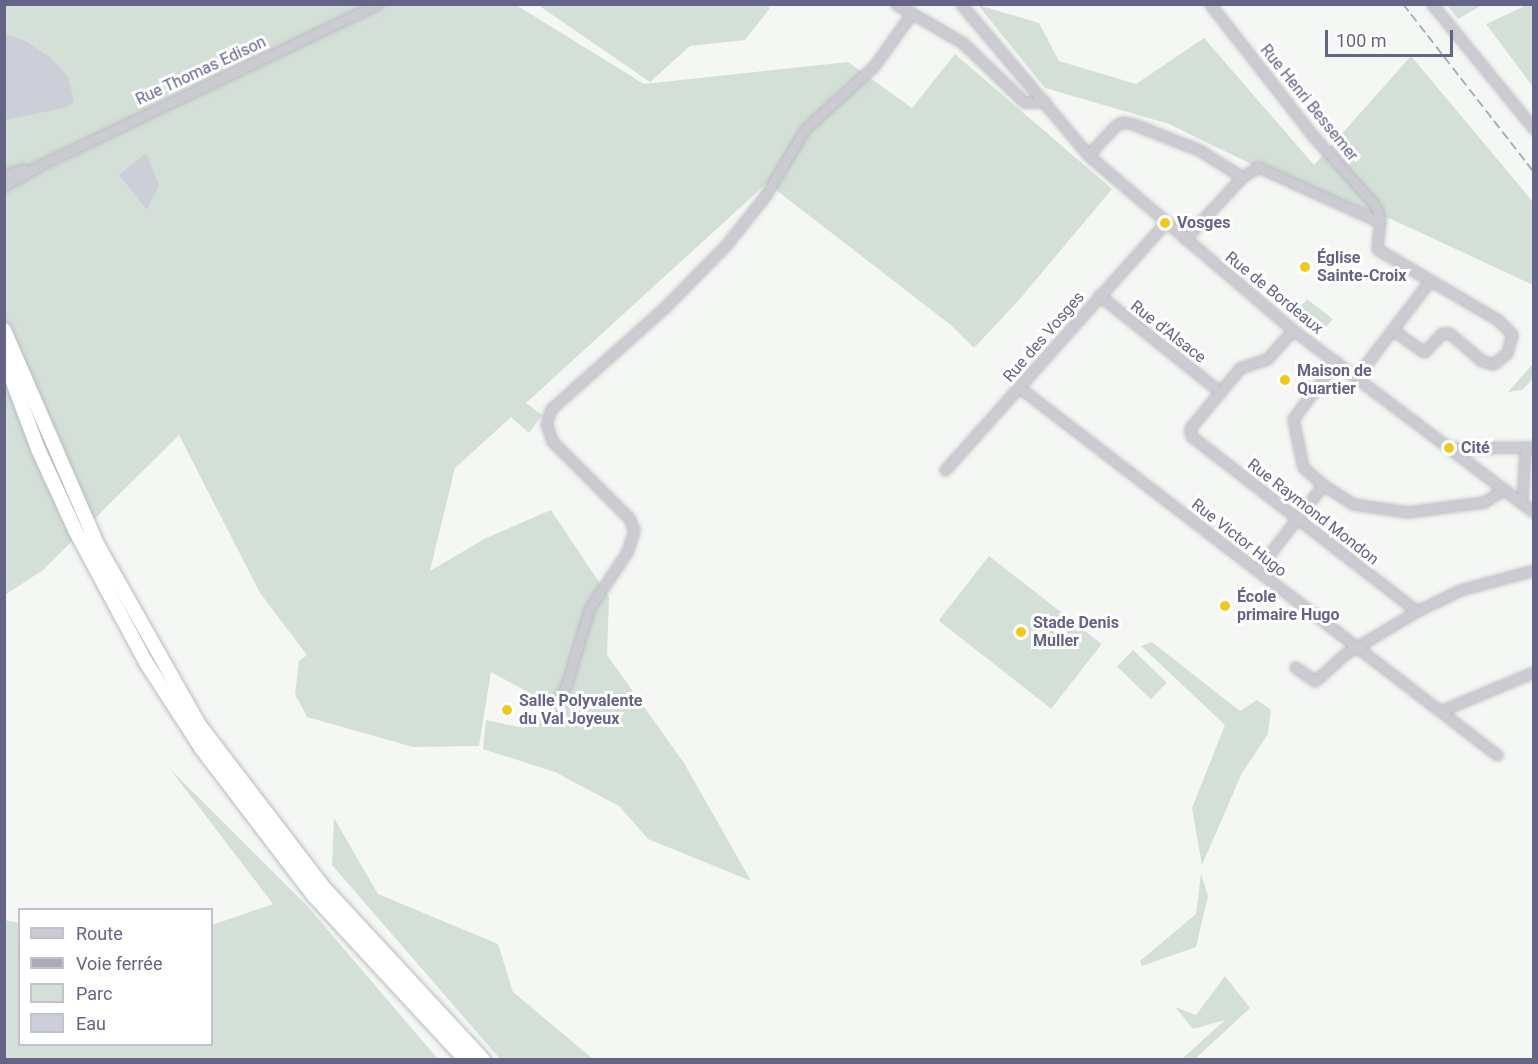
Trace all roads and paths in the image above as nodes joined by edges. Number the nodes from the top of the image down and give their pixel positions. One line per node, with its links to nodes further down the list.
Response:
1 (377, 4): 10 (street, Rue Thomas Edison)
2 (896, 4): 6 (street)
3 (961, 4): 7 (street, Rue de Bordeaux)
4 (1210, 4): 14 (street, Rue Henri Bessemer)
5 (1432, 4): 8 (street)
6 (912, 13): 7 (street); 41 (street)
7 (1045, 102): 9 (street, Rue de Bordeaux)
8 (1533, 129)
9 (1088, 155): 12 (street); 15 (street, Rue de Bordeaux)
10 (38, 165): 11 (street); 13 (street)
11 (4, 175)
12 (1242, 177): 14 (street); 16 (street)
13 (4, 186)
14 (1380, 222): 17 (street)
15 (1165, 223): 16 (street, Rue de Bordeaux); 18 (street, Rue des Vosges)
16 (1185, 239): 20 (street, Rue de Bordeaux)
17 (1429, 282): 21 (street); 21 (street)
18 (1099, 295): 25 (street, Rue des Vosges); 26 (street, Rue d'Alsace)
19 (4, 330): 45 (highway)
20 (1293, 330): 23 (street, Rue de Bordeaux); 26 (street)
21 (1392, 330): 24 (street)
22 (4, 358): 44 (highway)
23 (1336, 361): 24 (street, Rue de Bordeaux); 30 (street)
24 (1356, 377): 27 (street, Rue de Bordeaux)
25 (1020, 388): 29 (street, Rue des Vosges); 35 (street, Rue Victor Hugo)
26 (1219, 391): 34 (street, Rue Raymond Mondon)
27 (1449, 448): 28 (street); 31 (street, Rue de Bordeaux)
28 (1529, 448): 32 (street)
29 (945, 470)
30 (1323, 485): 31 (street); 34 (street)
31 (1504, 489): 32 (street, Rue de Bordeaux)
32 (1522, 503): 33 (street, Rue de Bordeaux)
33 (1533, 512)
34 (1297, 518): 35 (street); 37 (street, Rue Raymond Mondon)
35 (1257, 570): 38 (street, Rue Victor Hugo)
36 (1533, 570): 37 (street)
37 (1417, 611): 38 (street)
38 (1357, 647): 39 (street); 42 (street, Rue Victor Hugo)
39 (1295, 667)
40 (1533, 672): 42 (street)
41 (555, 706)
42 (1440, 711): 43 (street, Rue Victor Hugo)
43 (1497, 755)
44 (466, 1059)
45 (483, 1059)

